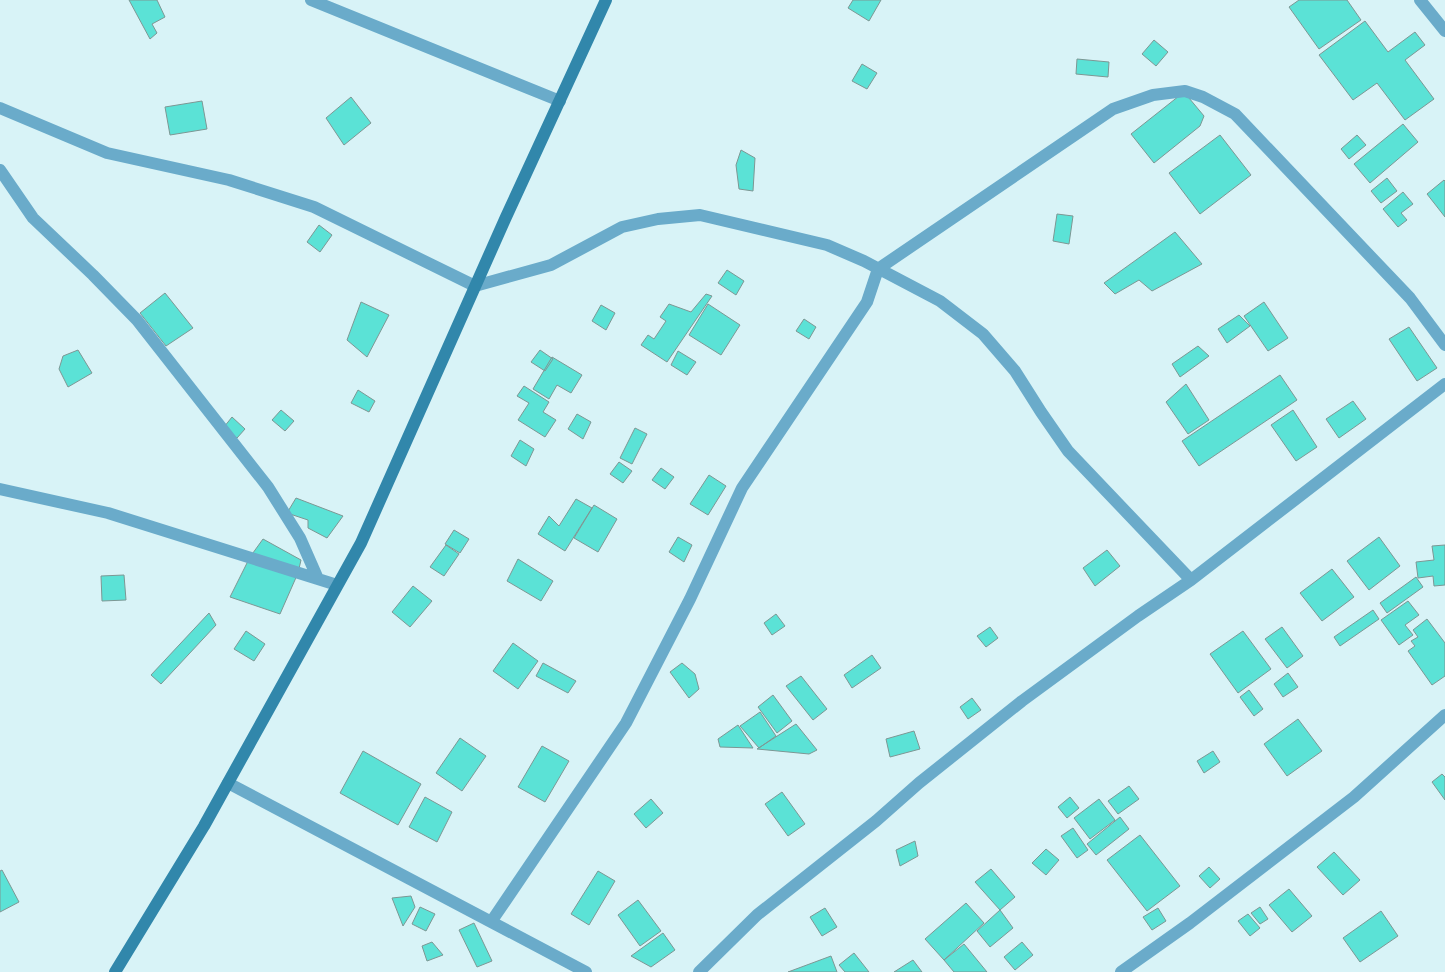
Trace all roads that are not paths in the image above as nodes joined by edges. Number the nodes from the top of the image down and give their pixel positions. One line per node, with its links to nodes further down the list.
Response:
1 (311, 0): 5 (street)
2 (606, 0): 5 (street)
3 (1420, 0): 4 (street)
4 (1445, 31)
5 (560, 101): 9 (street)
6 (0, 108): 9 (street)
7 (0, 170): 13 (street)
8 (878, 269): 9 (street); 10 (street); 14 (street); 18 (street)
9 (476, 286): 15 (street)
10 (1445, 345)
11 (1445, 384): 14 (street)
12 (0, 489): 13 (street)
13 (318, 579): 15 (street)
14 (1192, 580): 21 (street)
15 (338, 585): 17 (street)
16 (1445, 715): 22 (street)
17 (228, 783): 18 (street); 19 (street)
18 (491, 922): 20 (street)
19 (114, 972)
20 (586, 972)
21 (699, 972)
22 (1121, 972)

